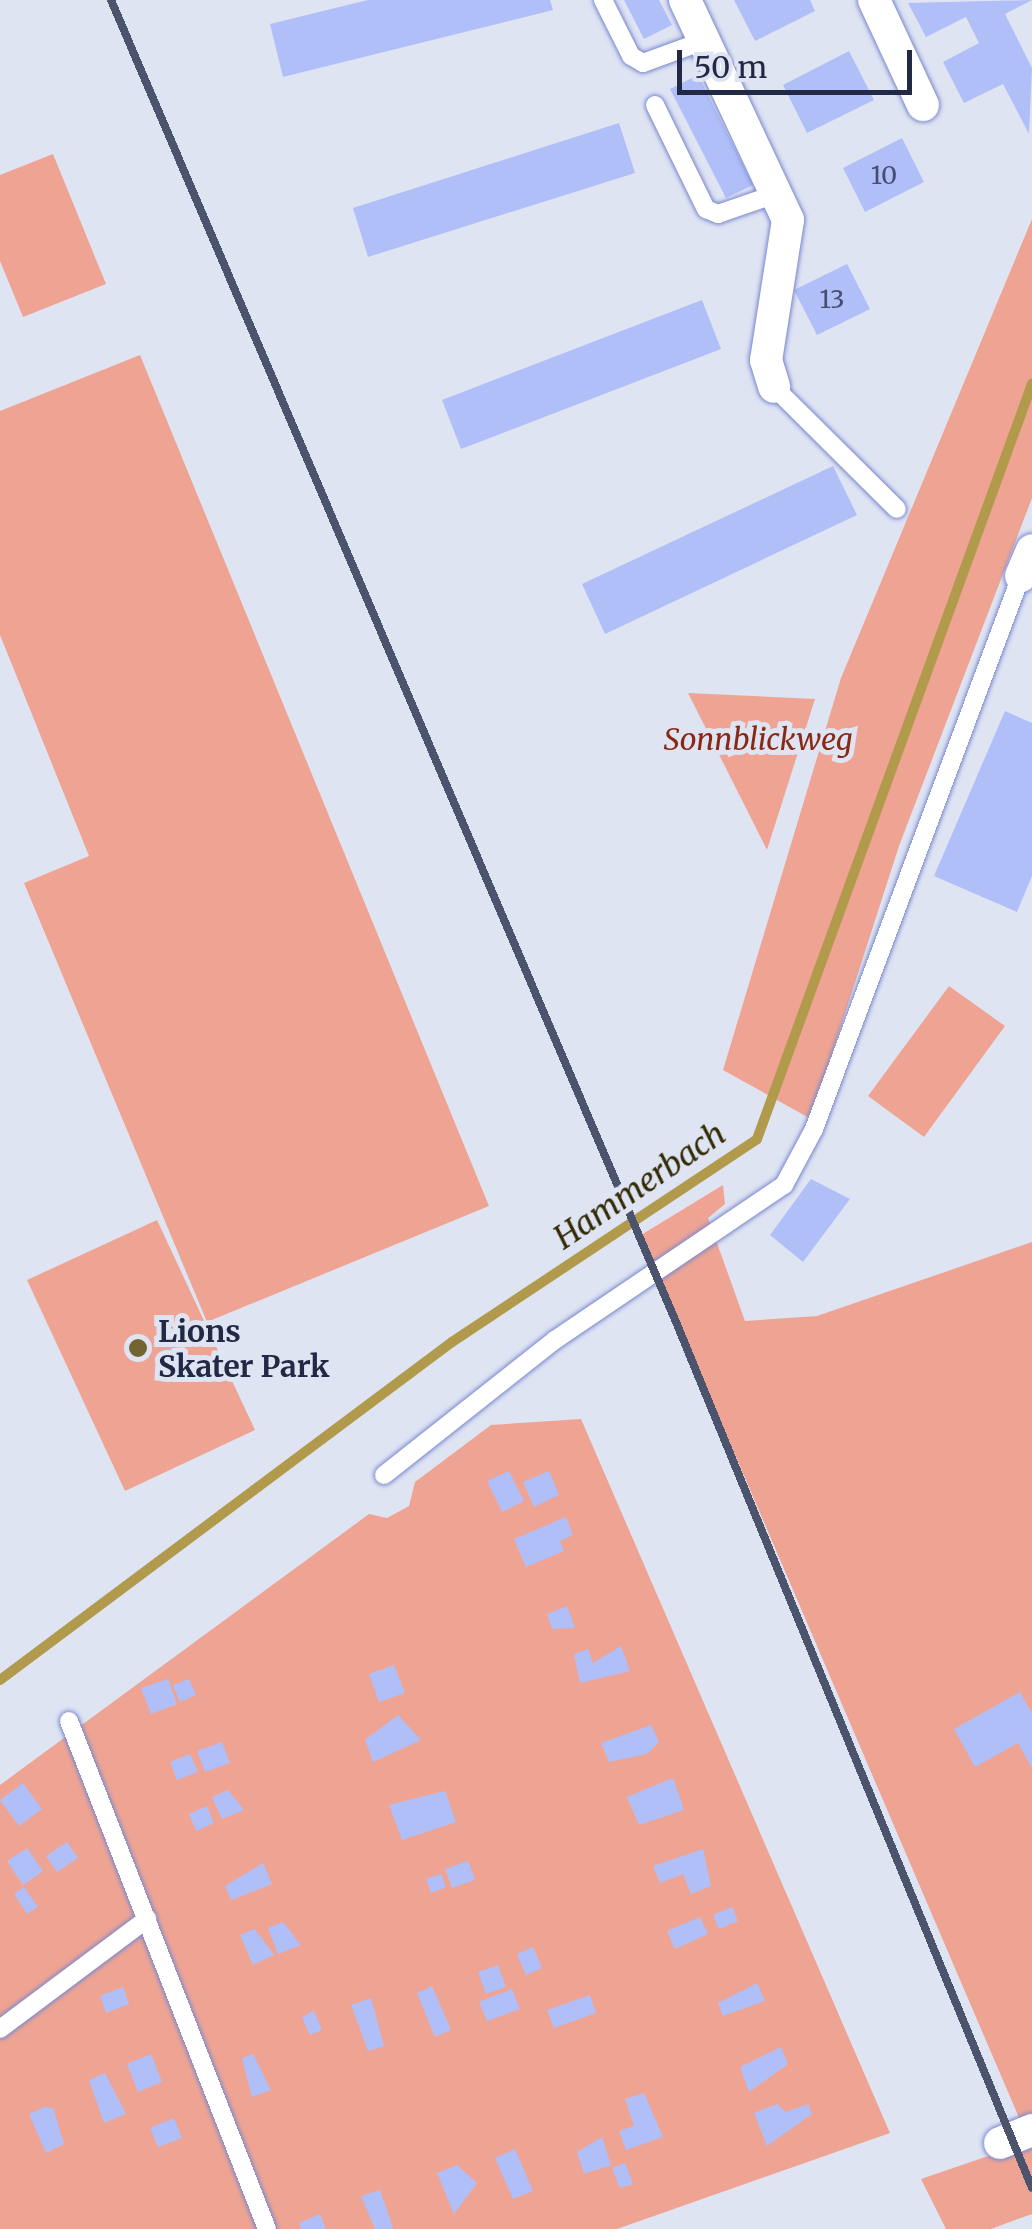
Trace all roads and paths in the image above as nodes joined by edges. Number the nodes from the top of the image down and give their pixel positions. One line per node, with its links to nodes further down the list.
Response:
1 (604, 0): 4 (lane)
2 (685, 0): 4 (street)
3 (874, 0): 6 (street)
4 (706, 40): 7 (street)
5 (655, 105): 7 (lane)
6 (922, 105)
7 (780, 193): 8 (street)
8 (774, 387): 9 (lane)
9 (897, 508)
10 (1026, 563): 11 (lane)
11 (384, 1475)
12 (69, 1721): 13 (lane)
13 (147, 1919): 14 (lane); 17 (lane)
14 (0, 2029)
15 (1032, 2130): 16 (street)
16 (1000, 2143)
17 (267, 2229)

